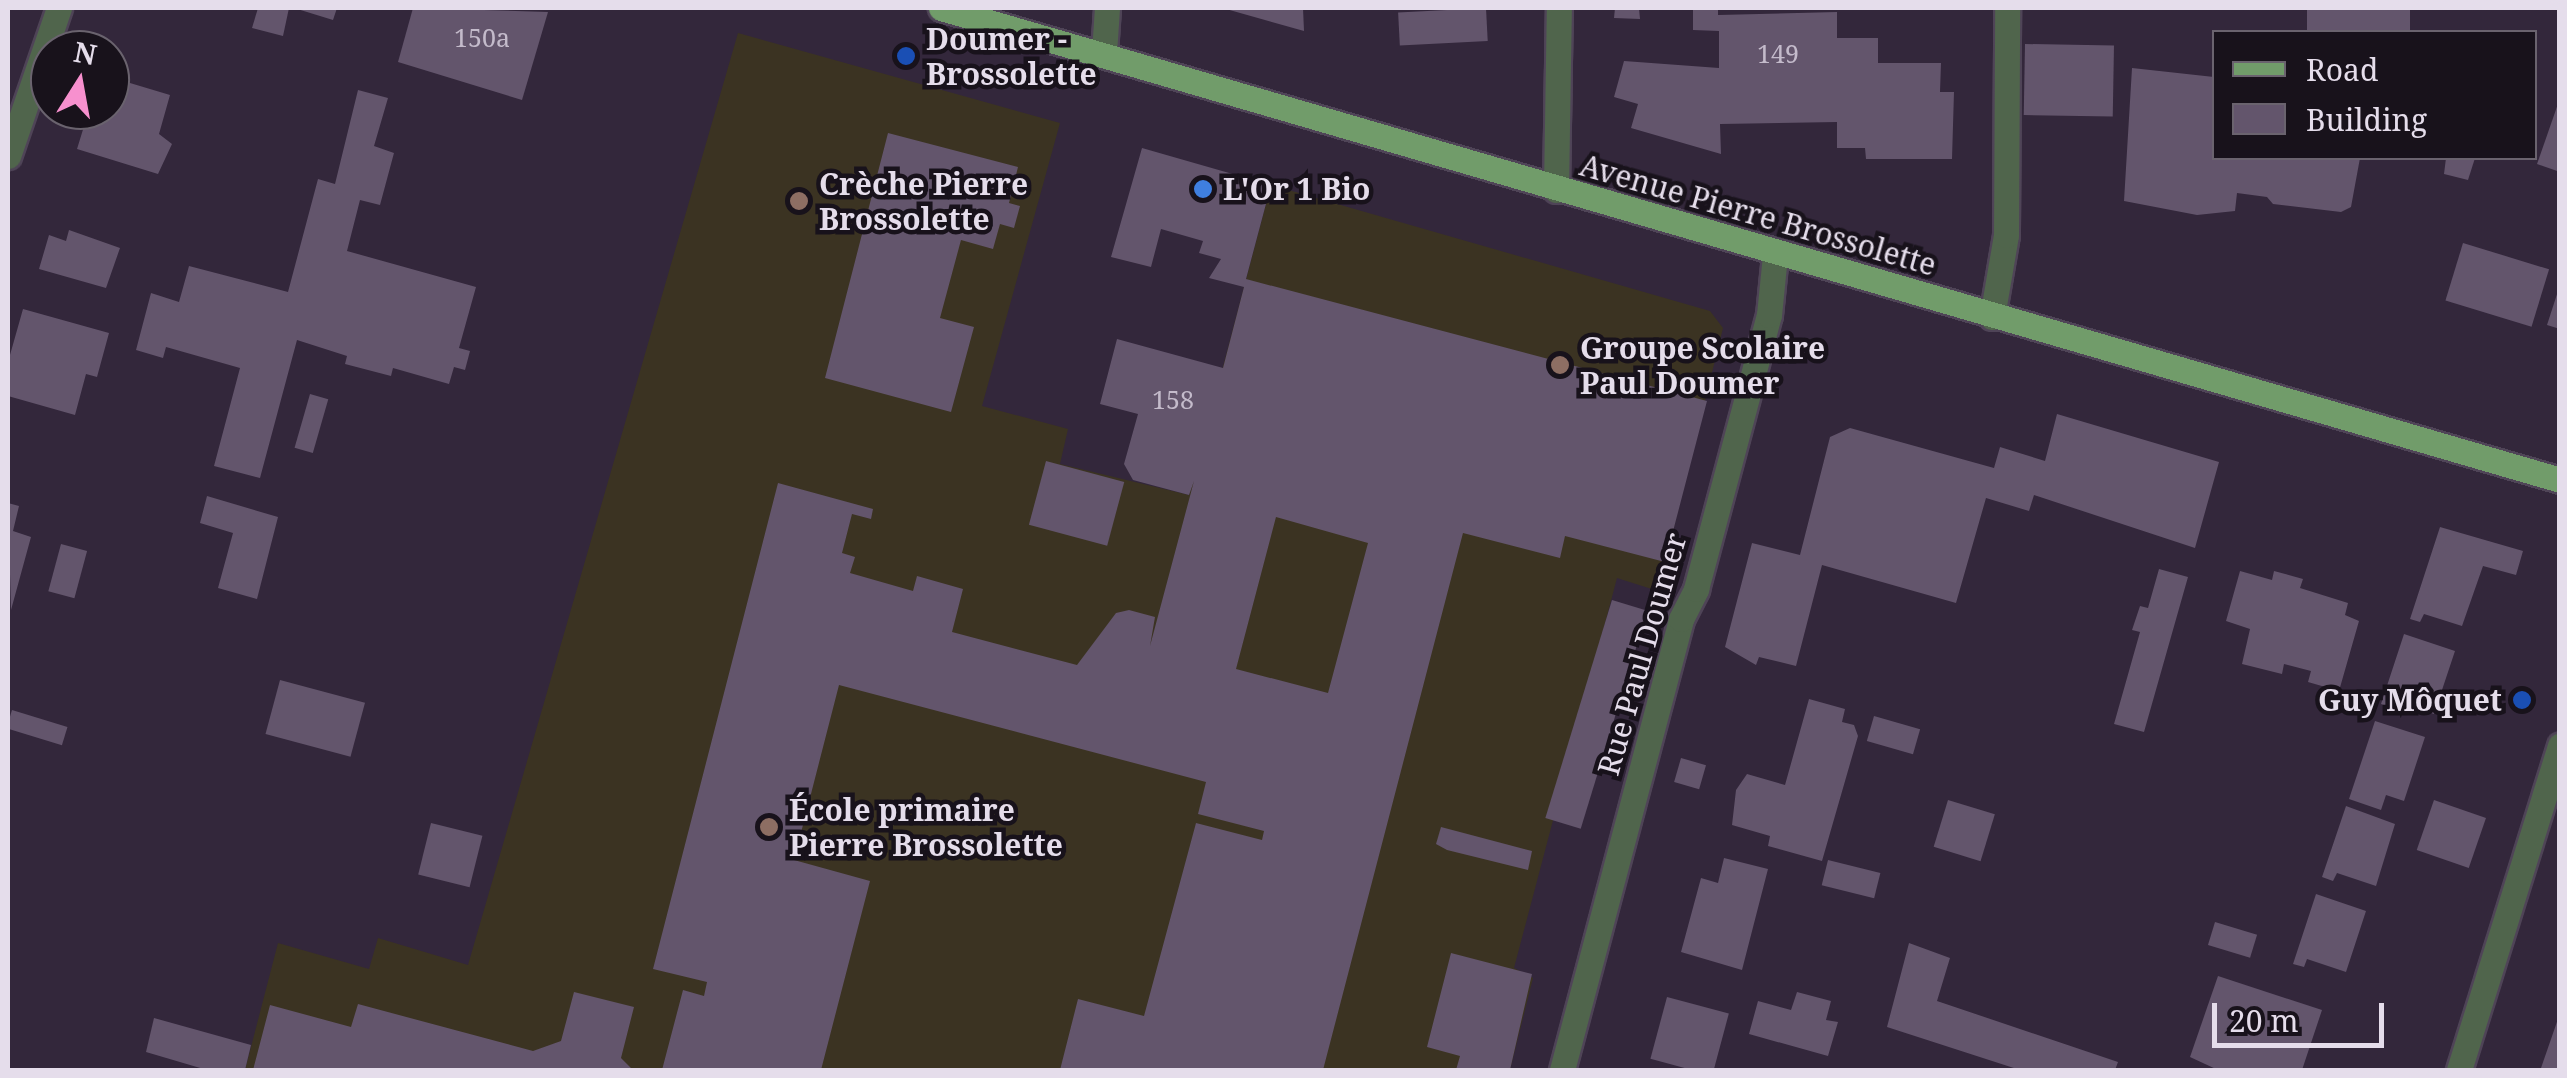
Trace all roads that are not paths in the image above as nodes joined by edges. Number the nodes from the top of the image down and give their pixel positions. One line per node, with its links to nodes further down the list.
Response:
1 (59, 8): 7 (street)
2 (940, 8): 6 (main road, Avenue Pierre Brossolette)
3 (1107, 8): 6 (street)
4 (1559, 8): 8 (street)
5 (2007, 8): 10 (street)
6 (1104, 52): 8 (main road, Avenue Pierre Brossolette)
7 (8, 156)
8 (1556, 190): 9 (main road, Avenue Pierre Brossolette)
9 (1775, 254): 10 (main road, Avenue Pierre Brossolette); 13 (street, Rue Paul Doumer)
10 (1992, 317): 11 (main road, Avenue Pierre Brossolette)
11 (2560, 480)
12 (2560, 745): 14 (street)
13 (1562, 1070)
14 (2459, 1070)

